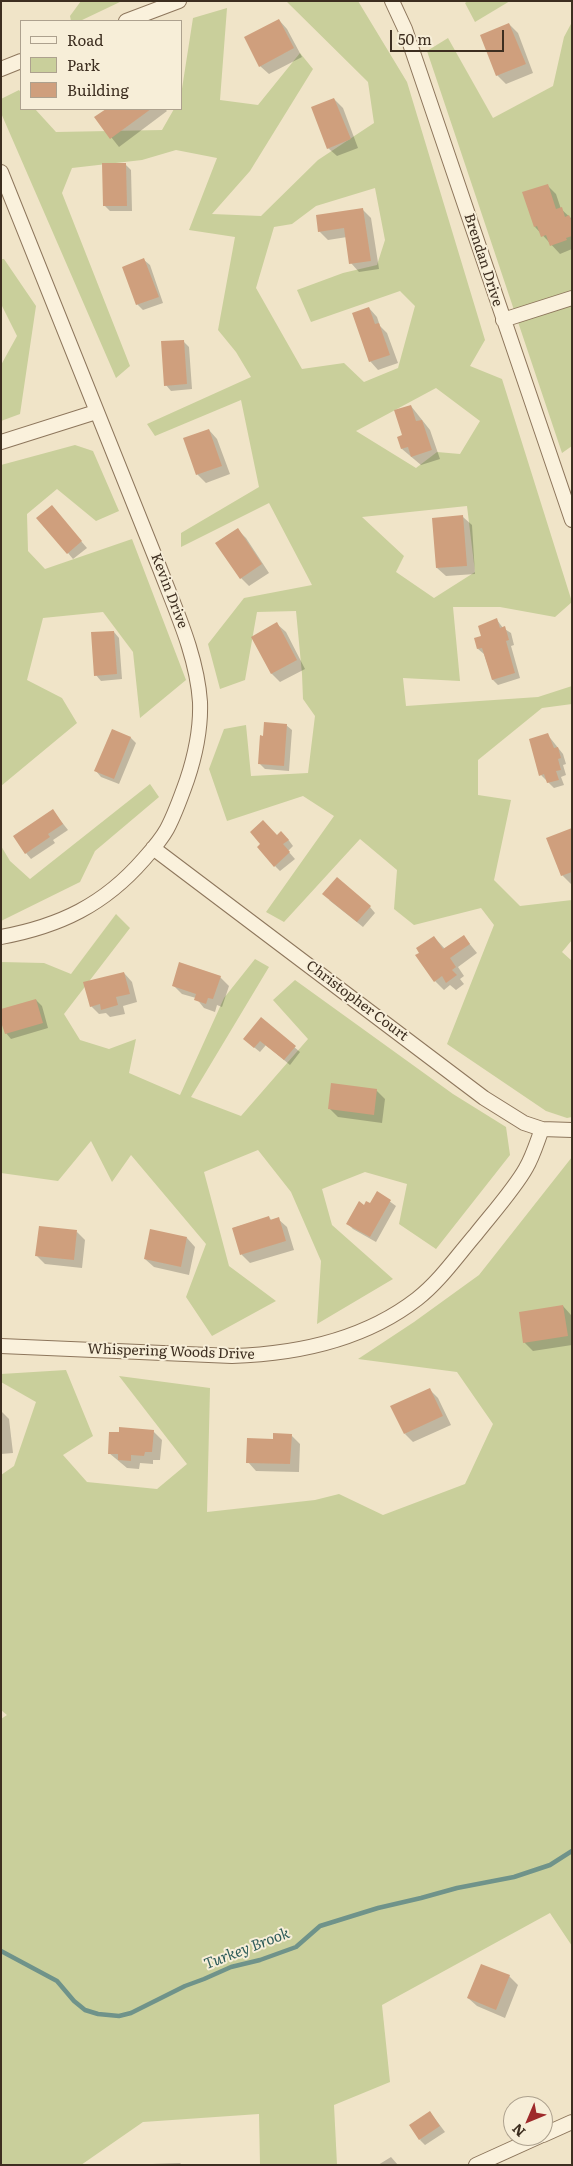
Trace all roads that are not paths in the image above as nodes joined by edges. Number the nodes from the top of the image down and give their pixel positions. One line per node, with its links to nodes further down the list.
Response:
1 (179, 1): 3 (street)
2 (392, 1): 8 (street, Brendan Drive)
3 (129, 20)
4 (20, 61): 5 (street)
5 (1, 68)
6 (1, 172): 9 (street, Kevin Drive)
7 (572, 298): 8 (street)
8 (503, 320): 11 (street, Brendan Drive)
9 (96, 412): 10 (street); 12 (street, Kevin Drive)
10 (1, 442)
11 (572, 520)
12 (153, 848): 13 (street, Kevin Drive); 14 (street, Christopher Court)
13 (1, 937)
14 (542, 1129): 15 (street, Christopher Court); 16 (street, Whispering Woods Drive)
15 (572, 1130)
16 (1, 1346)
17 (572, 2122): 18 (street)
18 (553, 2130)
19 (517, 2146): 20 (street)
20 (476, 2165)

